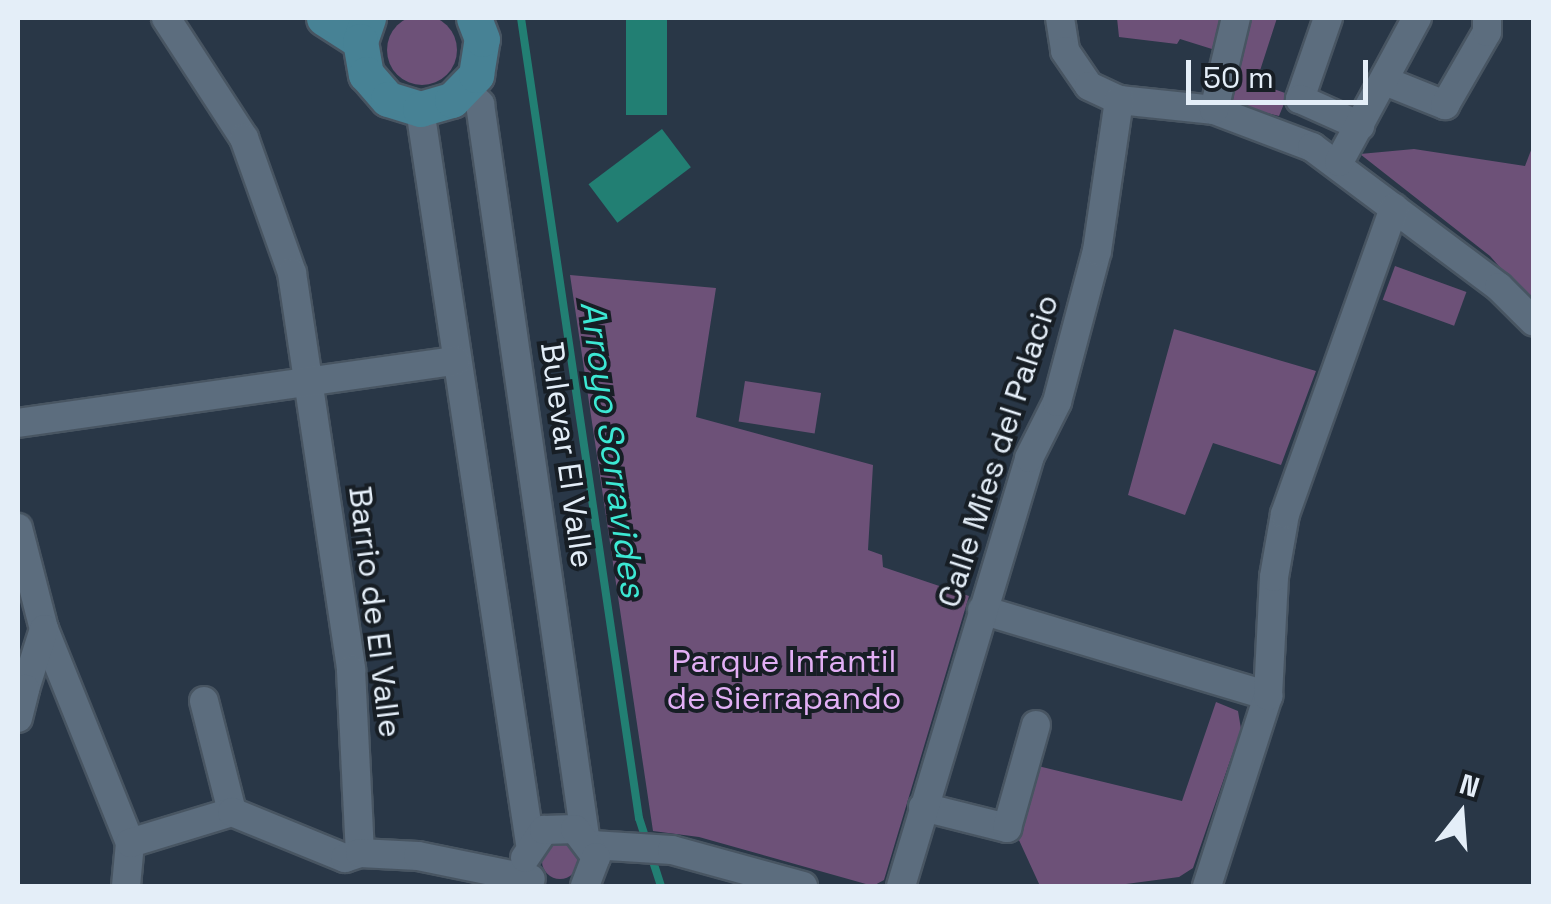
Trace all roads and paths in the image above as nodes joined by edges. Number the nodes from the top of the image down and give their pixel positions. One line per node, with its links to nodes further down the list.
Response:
1 (166, 18): 20 (street, Barrio de El Valle)
2 (324, 18): 9 (main road)
3 (474, 18): 11 (main road)
4 (1060, 18): 12 (street)
5 (1236, 18): 14 (street)
6 (1328, 18): 15 (street)
7 (1417, 18): 10 (street)
8 (1487, 18): 10 (street)
9 (364, 29): 13 (main road)
10 (1385, 80): 15 (street)
11 (466, 90): 13 (main road); 32 (street, Bulevar El Valle)
12 (1118, 100): 14 (street); 23 (street, Calle Mies del Palacio)
13 (420, 109): 19 (street)
14 (1214, 110): 16 (street)
15 (1360, 126): 16 (street)
16 (1339, 162): 17 (street)
17 (1394, 208): 18 (street); 26 (street)
18 (1534, 322)
19 (456, 361): 20 (street); 36 (street)
20 (308, 381): 21 (street); 35 (street, Barrio de El Valle)
21 (18, 423)
22 (18, 528): 24 (street)
23 (982, 610): 26 (street); 30 (street, Calle Mies del Palacio)
24 (44, 629): 25 (street); 33 (street)
25 (21, 688): 28 (street)
26 (1268, 696): 41 (street)
27 (204, 701): 31 (street)
28 (18, 718)
29 (1036, 725): 30 (street)
30 (923, 808): 40 (street, Calle Mies del Palacio)
31 (232, 812): 33 (street); 35 (street)
32 (589, 840): 34 (street); 36 (street); 37 (street, Bulevar El Valle)
33 (130, 844): 38 (street)
34 (627, 850): 37 (street); 39 (street)
35 (360, 852): 36 (street)
36 (531, 866)
37 (589, 880)
38 (126, 886)
39 (804, 886)
40 (901, 886)
41 (1207, 886)

